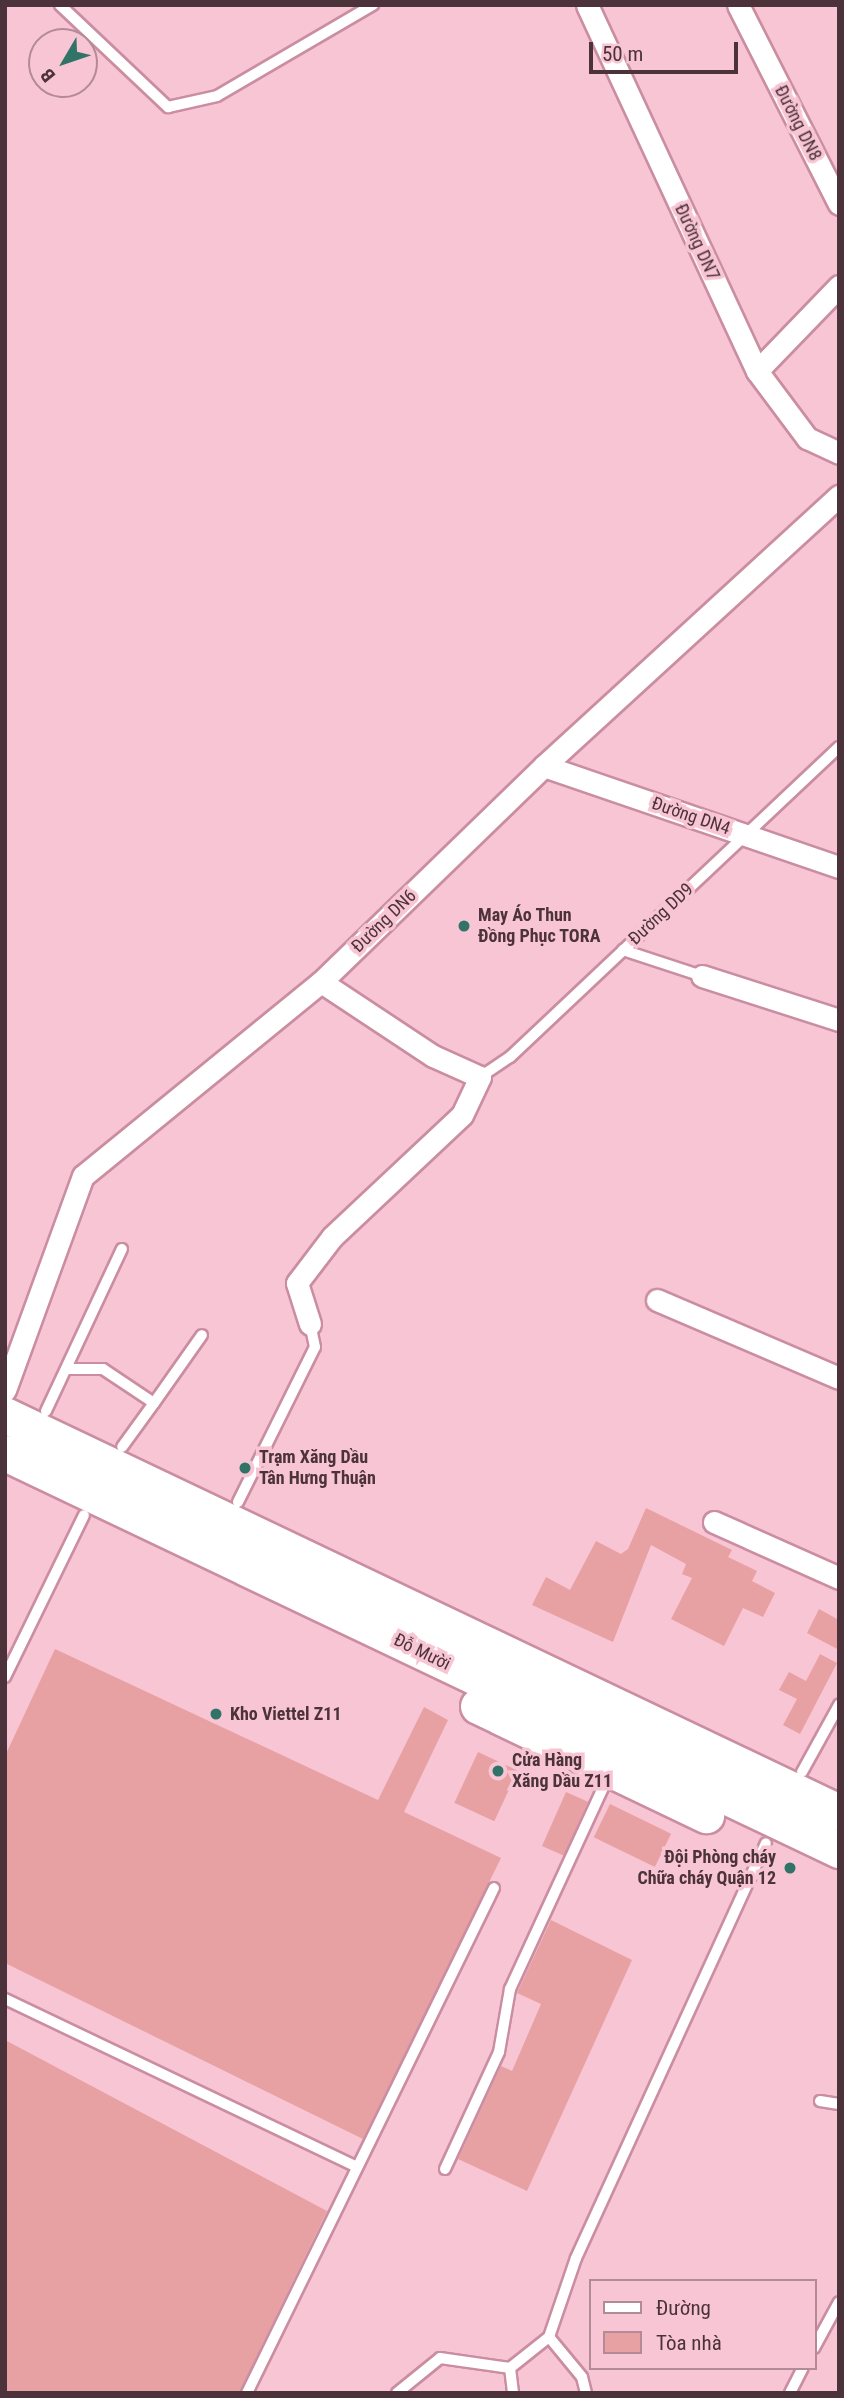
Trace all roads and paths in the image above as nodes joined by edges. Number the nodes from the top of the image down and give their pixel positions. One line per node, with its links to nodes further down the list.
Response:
1 (60, 5): 2 (lane)
2 (373, 5)
3 (587, 5): 7 (street, Đường DN7)
4 (738, 5): 5 (street, Đường DN8)
5 (839, 204)
6 (839, 286): 7 (street)
7 (757, 371): 8 (street, Đường DN7)
8 (839, 453)
9 (839, 496): 11 (street, Đường DN6)
10 (839, 747): 12 (lane, Đường DD9)
11 (544, 765): 12 (street, Đường DN4); 16 (street, Đường DN6)
12 (745, 835): 13 (street, Đường DN4); 14 (lane, Đường DD9)
13 (839, 867)
14 (623, 950): 15 (lane); 18 (lane, Đường DD9)
15 (702, 976): 17 (street)
16 (321, 982): 18 (street); 25 (street, Đường DN6)
17 (839, 1020)
18 (480, 1077): 21 (street)
19 (122, 1248): 23 (lane)
20 (657, 1300): 24 (street)
21 (310, 1324): 32 (lane)
22 (202, 1335): 26 (lane)
23 (69, 1370): 26 (lane); 27 (lane)
24 (839, 1378)
25 (5, 1391): 27 (highway)
26 (154, 1403): 29 (lane)
27 (46, 1411): 29 (highway)
28 (5, 1415): 41 (highway, Đỗ Mười)
29 (122, 1447): 32 (highway)
30 (5, 1453): 43 (highway, Đỗ Mười)
31 (5, 1478): 33 (highway, Đỗ Mười)
32 (238, 1502): 39 (highway)
33 (84, 1515): 36 (lane); 38 (highway, Đỗ Mười)
34 (714, 1522): 35 (street)
35 (839, 1578)
36 (5, 1678)
37 (839, 1705): 39 (lane)
38 (611, 1770): 42 (highway, Đỗ Mười); 50 (lane)
39 (802, 1772): 40 (highway)
40 (839, 1787)
41 (839, 1812)
42 (766, 1843): 44 (highway, Đỗ Mười); 52 (lane)
43 (839, 1850)
44 (839, 1874)
45 (494, 1888): 49 (lane)
46 (5, 1999): 49 (lane)
47 (820, 2101): 48 (lane)
48 (839, 2104)
49 (355, 2166): 56 (lane)
50 (446, 2169)
51 (839, 2302): 53 (lane)
52 (549, 2337): 54 (lane); 59 (lane)
53 (816, 2343)
54 (510, 2368): 57 (lane); 58 (lane)
55 (802, 2370): 60 (lane)
56 (247, 2393)
57 (397, 2393)
58 (513, 2393)
59 (586, 2393)
60 (790, 2393)

